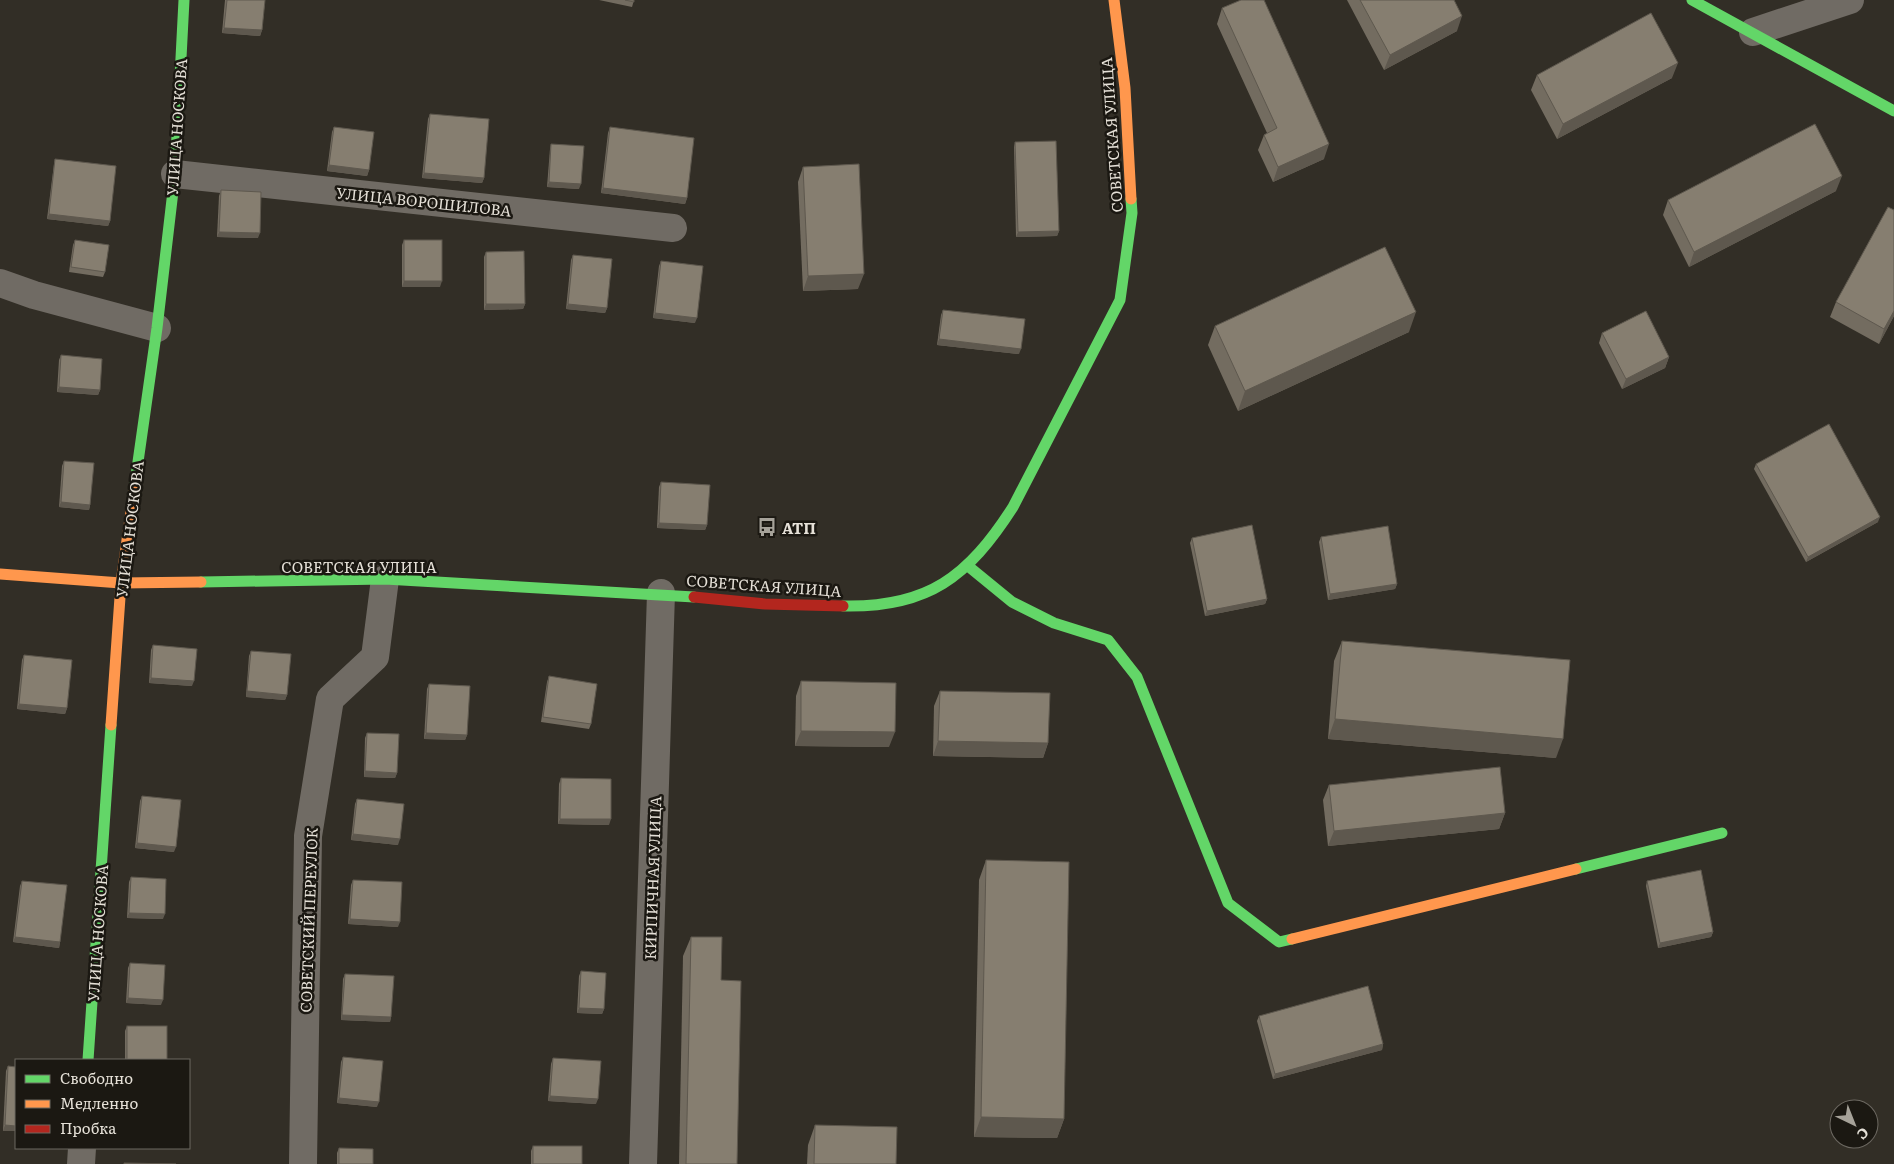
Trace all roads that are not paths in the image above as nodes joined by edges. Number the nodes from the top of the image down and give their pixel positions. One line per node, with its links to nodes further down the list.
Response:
1 (184, 0): 7 (street, УЛИЦА НОСКОВА)
2 (1114, 0): 11 (street, СОВЕТСКАЯ УЛИЦА)
3 (1692, 0): 5 (street)
4 (1850, 0): 5 (street)
5 (1753, 32): 6 (street)
6 (1894, 111)
7 (175, 174): 8 (street, УЛИЦА ВОРОШИЛОВА); 10 (street, УЛИЦА НОСКОВА)
8 (673, 228)
9 (0, 284): 10 (street)
10 (157, 328): 14 (street, УЛИЦА НОСКОВА)
11 (968, 566): 15 (street, СОВЕТСКАЯ УЛИЦА); 16 (street)
12 (0, 574): 14 (street, СОВЕТСКАЯ УЛИЦА)
13 (385, 579): 14 (street, СОВЕТСКАЯ УЛИЦА); 15 (street, СОВЕТСКАЯ УЛИЦА); 20 (street, СОВЕТСКИЙ ПЕРЕУЛОК)
14 (121, 583): 17 (street, УЛИЦА НОСКОВА)
15 (661, 592): 21 (street, КИРПИЧНАЯ УЛИЦА)
16 (1722, 833)
17 (88, 1059)
18 (82, 1149): 19 (street)
19 (81, 1164)
20 (303, 1164)
21 (643, 1164)

